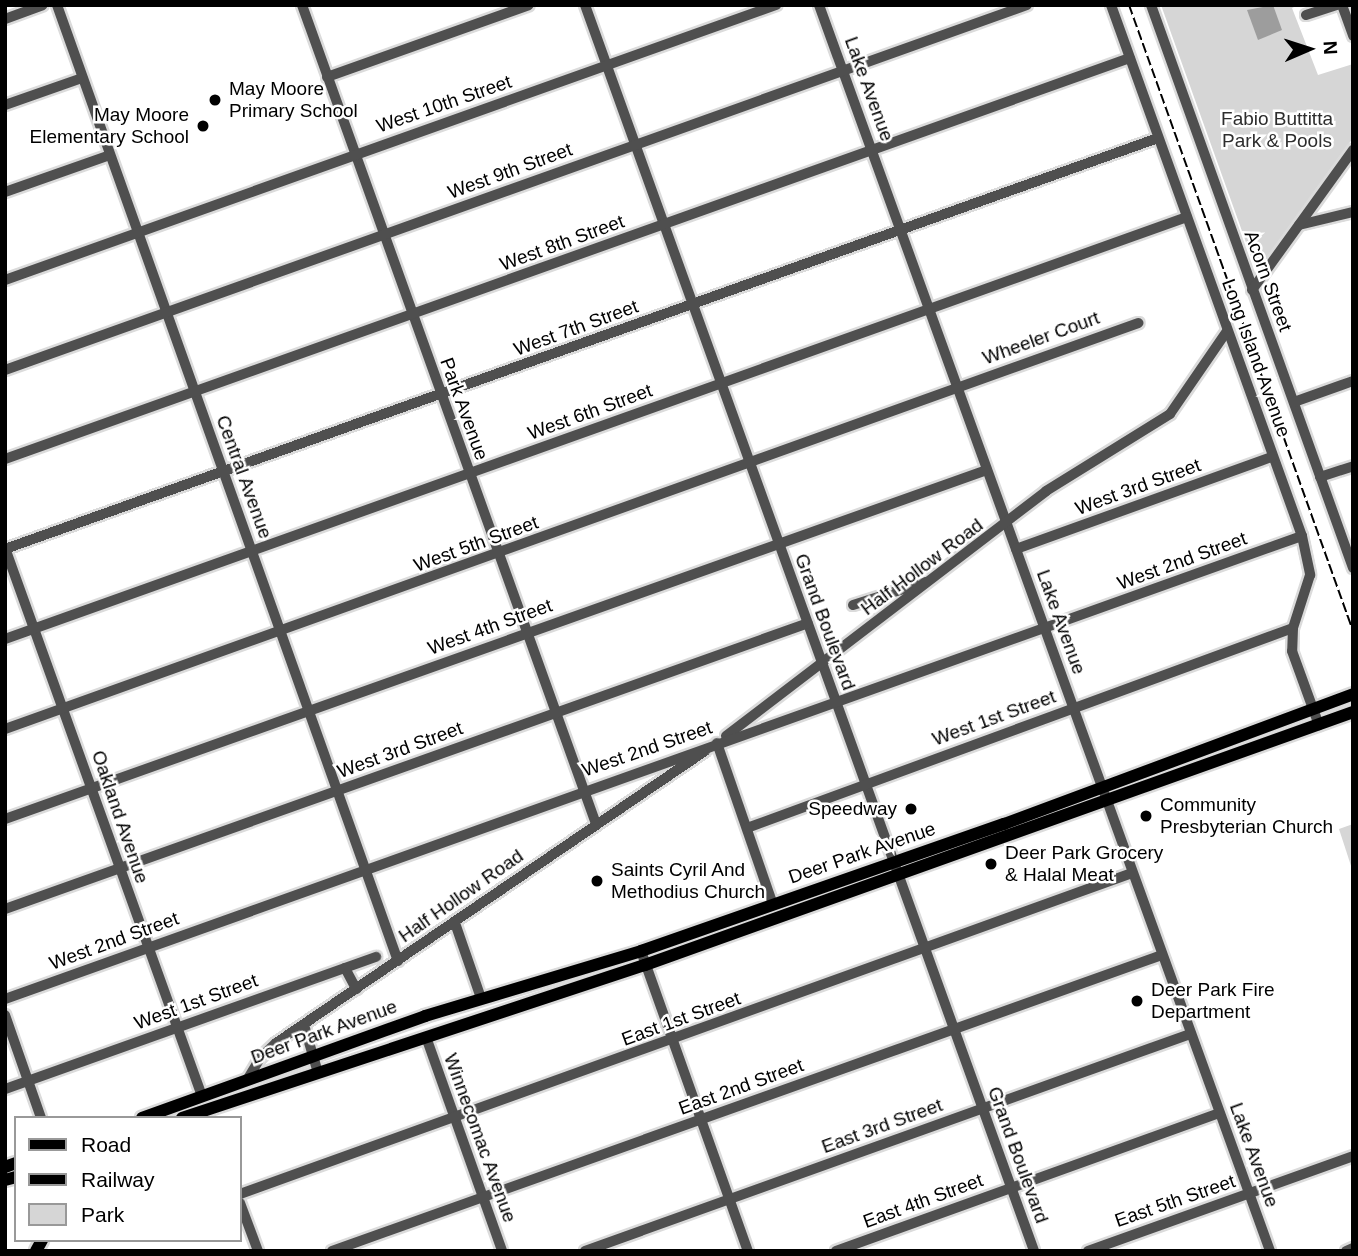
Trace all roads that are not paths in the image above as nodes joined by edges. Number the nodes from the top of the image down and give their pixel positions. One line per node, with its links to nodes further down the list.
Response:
1 (43, 5): 13 (street)
2 (57, 5): 19 (street, Central Avenue)
3 (302, 5): 18 (street, Park Avenue)
4 (529, 5): 18 (street)
5 (585, 5): 16 (street, Grand Boulevard)
6 (776, 5): 16 (street, West 10th Street)
7 (819, 5): 17 (street, Lake Avenue)
8 (1027, 5): 17 (street, West 9th Street)
9 (1111, 5): 15 (street, Long Island Avenue)
10 (1151, 5): 36 (street, Acorn Street)
11 (1339, 5): 12 (street); 14 (street)
12 (1307, 15)
13 (5, 19)
14 (1353, 36)
15 (1130, 58): 21 (street, Long Island Avenue); 23 (street, West 8th Street)
16 (607, 65): 22 (street, Grand Boulevard); 25 (street, West 10th Street)
17 (843, 70): 22 (street, West 9th Street); 23 (street, Lake Avenue)
18 (327, 77): 25 (street, Park Avenue)
19 (82, 78): 20 (street); 26 (street, Central Avenue)
20 (5, 106)
21 (1158, 138): 29 (street, Long Island Avenue); 32 (street, West 7th Street)
22 (634, 146): 31 (street, Grand Boulevard); 34 (street, West 9th Street)
23 (873, 150): 31 (street, West 8th Street); 32 (street, Lake Avenue)
24 (1353, 150): 30 (street)
25 (355, 154): 33 (street, West 10th Street); 34 (street, Park Avenue)
26 (110, 155): 27 (street); 33 (street, Central Avenue)
27 (5, 192)
28 (1353, 212): 30 (street)
29 (1187, 217): 38 (street, West 6th Street); 42 (street, Long Island Avenue)
30 (1299, 225): 36 (street)
31 (662, 226): 37 (street, Grand Boulevard); 40 (street, West 8th Street)
32 (900, 230): 37 (street, West 7th Street); 38 (street, Lake Avenue)
33 (138, 233): 35 (street, West 10th Street); 39 (street, Central Avenue)
34 (384, 235): 39 (street, West 9th Street); 40 (street, Park Avenue)
35 (5, 280)
36 (1252, 290): 49 (street, Acorn Street)
37 (691, 305): 45 (street, Grand Boulevard); 48 (street, West 7th Street)
38 (930, 309): 45 (street, West 6th Street); 46 (street, Lake Avenue)
39 (166, 313): 43 (street, West 9th Street); 47 (street, Central Avenue)
40 (412, 315): 47 (street, West 8th Street); 48 (street, Park Avenue)
41 (1138, 323): 46 (street, Wheeler Court)
42 (1227, 331): 50 (street, Long Island Avenue); 58 (street, Half Hollow Road)
43 (5, 370)
44 (1353, 382): 49 (street)
45 (720, 385): 52 (street, Grand Boulevard); 56 (street, West 6th Street)
46 (958, 389): 52 (street, West 5th Street); 54 (street, Lake Avenue)
47 (195, 393): 51 (street, West 8th Street); 55 (street, Central Avenue)
48 (442, 395): 55 (street, West 7th Street); 56 (street, Park Avenue)
49 (1294, 402): 57 (street, Acorn Street)
50 (1272, 457): 59 (street, Long Island Avenue); 62 (street, West 3rd Street)
51 (5, 459)
52 (749, 465): 60 (street, Grand Boulevard); 64 (street, West 5th Street)
53 (1353, 466): 57 (street)
54 (986, 470): 58 (street, Lake Avenue); 60 (street, West 4th Street)
55 (223, 472): 61 (street, West 7th Street); 63 (street, Central Avenue)
56 (469, 474): 63 (street, West 6th Street); 64 (street, Park Avenue)
57 (1320, 477): 65 (street, Acorn Street)
58 (1006, 525): 62 (street, Lake Avenue); 66 (street, Half Hollow Road)
59 (1302, 536): 69 (street, West 2nd Street); 70 (street, Long Island Avenue)
60 (778, 544): 68 (street, Grand Boulevard); 73 (street, West 4th Street)
61 (5, 549): 71 (street, Oakland Avenue)
62 (1016, 549): 69 (street, Lake Avenue)
63 (251, 551): 71 (street, West 6th Street); 72 (street, Central Avenue)
64 (499, 554): 72 (street, West 5th Street); 73 (street, Park Avenue)
65 (1353, 568)
66 (932, 580): 67 (street); 75 (street, Half Hollow Road)
67 (853, 605)
68 (808, 623): 75 (street, Grand Boulevard); 83 (street, West 3rd Street)
69 (1045, 628): 77 (street, West 2nd Street); 78 (street, Lake Avenue)
70 (1293, 628): 78 (street, West 1st Street); 80 (street, Long Island Avenue)
71 (34, 629): 74 (street, West 6th Street); 79 (street, Oakland Avenue)
72 (280, 632): 79 (street, West 5th Street); 81 (street, Central Avenue)
73 (527, 633): 81 (street, West 4th Street); 83 (street, Park Avenue)
74 (5, 639)
75 (822, 664): 77 (street, Grand Boulevard); 86 (street, Half Hollow Road)
76 (1353, 694): 80 (main road, Deer Park Avenue)
77 (836, 703): 86 (street, West 2nd Street); 87 (street, Grand Boulevard)
78 (1074, 707): 87 (street, West 1st Street); 89 (street, Lake Avenue)
79 (63, 708): 85 (street, West 5th Street); 88 (street, Oakland Avenue)
80 (1313, 710): 84 (street, Long Island Avenue); 89 (main road, Deer Park Avenue)
81 (308, 711): 88 (street, West 4th Street); 91 (street, Central Avenue)
82 (1353, 712): 84 (main road, Deer Park Avenue)
83 (556, 713): 90 (street, Park Avenue); 91 (street, West 3rd Street)
84 (1318, 725): 92 (main road, Deer Park Avenue)
85 (5, 729)
86 (717, 743): 90 (street, West 2nd Street); 94 (street, Half Hollow Road); 95 (street)
87 (866, 783): 95 (street, West 1st Street); 97 (street, Grand Boulevard)
88 (92, 788): 93 (street, West 4th Street); 96 (street, Oakland Avenue)
89 (1102, 788): 92 (street, Lake Avenue); 97 (main road, Deer Park Avenue)
90 (584, 789): 94 (street, Park Avenue); 98 (street, West 2nd Street)
91 (338, 790): 96 (street, West 3rd Street); 98 (street, Central Avenue)
92 (1107, 802): 97 (main road, Deer Park Avenue); 99 (street, Lake Avenue)
93 (5, 819)
94 (596, 824): 102 (street, Half Hollow Road)
95 (747, 828): 100 (street)
96 (119, 868): 101 (street, West 3rd Street); 103 (street, Oakland Avenue)
97 (896, 868): 100 (main road, Deer Park Avenue); 104 (street, Grand Boulevard); 109 (main road, Deer Park Avenue)
98 (366, 870): 103 (street, West 2nd Street); 108 (street, Central Avenue)
99 (1132, 873): 104 (street, East 1st Street); 106 (street, Lake Avenue)
100 (773, 905): 105 (main road, Deer Park Avenue)
101 (5, 909)
102 (455, 923): 108 (street, Half Hollow Road); 112 (street)
103 (148, 948): 113 (street, West 2nd Street); 116 (street, Oakland Avenue)
104 (926, 949): 117 (street, Grand Boulevard); 120 (street, East 1st Street)
105 (641, 951): 109 (street); 112 (main road, Deer Park Avenue)
106 (1161, 955): 117 (street, East 2nd Street); 118 (street, Lake Avenue)
107 (376, 957): 110 (street, West 1st Street)
108 (398, 961): 111 (street, Half Hollow Road)
109 (645, 965): 119 (main road, Deer Park Avenue); 120 (street)
110 (345, 968): 111 (street); 116 (street, West 1st Street)
111 (356, 989): 115 (street, Half Hollow Road)
112 (481, 998): 121 (main road, Deer Park Avenue)
113 (5, 999)
114 (5, 1015): 124 (street)
115 (304, 1025): 121 (street); 123 (street, Half Hollow Road)
116 (177, 1027): 124 (street, West 1st Street); 126 (street, Oakland Avenue)
117 (954, 1030): 127 (street, Grand Boulevard); 133 (street, East 2nd Street)
118 (1190, 1034): 127 (street, East 3rd Street); 128 (street, Lake Avenue)
119 (426, 1037): 122 (main road, Deer Park Avenue); 132 (street, Winnecomac Avenue)
120 (673, 1040): 132 (street, East 1st Street); 133 (street)
121 (313, 1056): 122 (street); 123 (main road, Deer Park Avenue)
122 (318, 1073): 129 (main road, Deer Park Avenue)
123 (247, 1080): 126 (main road, Deer Park Avenue)
124 (28, 1081): 125 (street, West 1st Street); 130 (street)
125 (5, 1089)
126 (202, 1096): 131 (main road, Deer Park Avenue)
127 (982, 1108): 135 (street, Grand Boulevard); 139 (street, East 3rd Street)
128 (1219, 1113): 135 (street, East 4th Street); 137 (street, Lake Avenue)
129 (208, 1114)
130 (40, 1116)
131 (147, 1116)
132 (454, 1118): 136 (street, East 1st Street); 138 (street, Winnecomac Avenue)
133 (701, 1120): 138 (street, East 2nd Street); 139 (street)
134 (1353, 1157): 137 (street, East 5th Street)
135 (1011, 1188): 147 (street, East 4th Street); 148 (street, Grand Boulevard)
136 (242, 1193)
137 (1249, 1194): 149 (street, East 5th Street); 150 (street, Lake Avenue)
138 (483, 1197): 143 (street, East 2nd Street); 144 (street, Winnecomac Avenue)
139 (729, 1200): 145 (street, East 3rd Street); 146 (street)
140 (242, 1208): 142 (street)
141 (1353, 1248): 151 (street)
142 (258, 1251)
143 (332, 1251)
144 (502, 1251)
145 (585, 1251)
146 (748, 1251)
147 (836, 1251)
148 (1034, 1251)
149 (1088, 1251)
150 (1270, 1251)
151 (1346, 1251)

